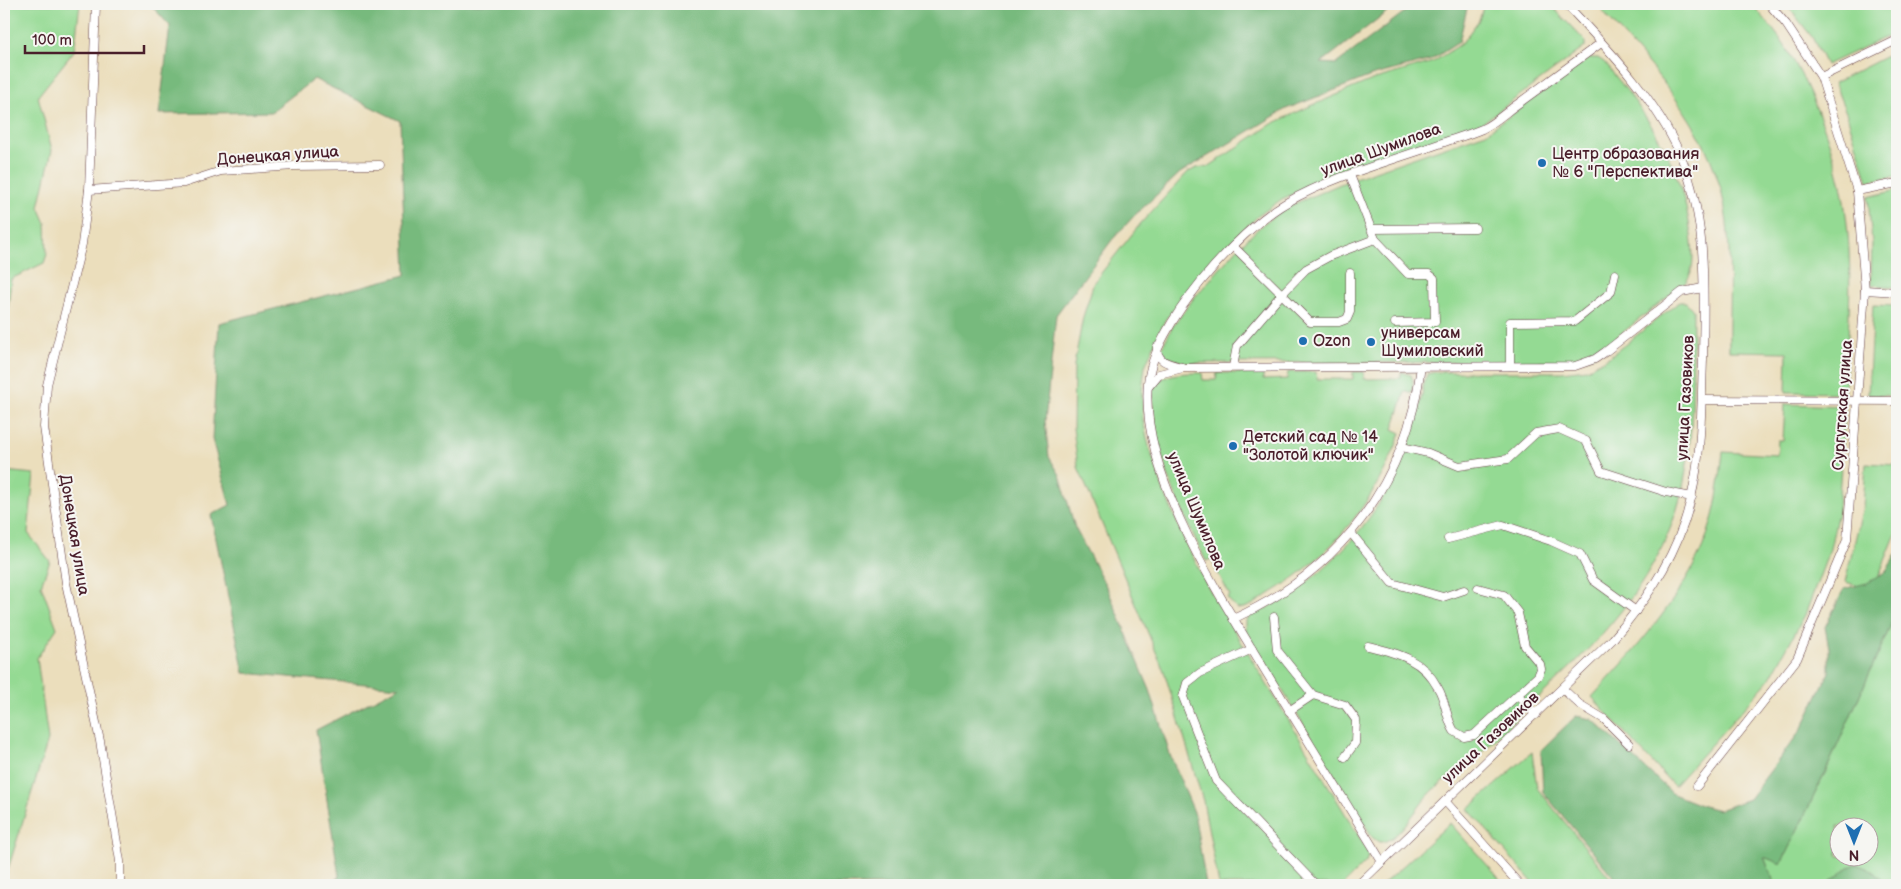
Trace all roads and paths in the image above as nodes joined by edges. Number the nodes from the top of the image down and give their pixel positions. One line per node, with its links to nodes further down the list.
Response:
1 (96, 4): 10 (street, Донецкая улица)
2 (1566, 4): 5 (street, улица Газовиков)
3 (1769, 4): 6 (street, Сургутская улица)
4 (1897, 40): 6 (street)
5 (1601, 43): 8 (street, улица Шумилова); 18 (street, улица Газовиков)
6 (1821, 76): 11 (street, Сургутская улица)
7 (380, 165): 10 (street, Донецкая улица)
8 (1350, 175): 13 (street); 15 (street, улица Шумилова)
9 (1897, 183): 11 (street)
10 (89, 190): 56 (street, Донецкая улица)
11 (1857, 191): 19 (street, Сургутская улица)
12 (1475, 228): 13 (street)
13 (1371, 229): 14 (street)
14 (1375, 238): 21 (street); 22 (street)
15 (1233, 246): 21 (street); 23 (street, улица Шумилова)
16 (1350, 273): 21 (street)
17 (1615, 274): 26 (street)
18 (1703, 288): 26 (street); 32 (street, улица Газовиков)
19 (1865, 290): 20 (street); 33 (street, Сургутская улица)
20 (1897, 292)
21 (1281, 295): 29 (street)
22 (1395, 323)
23 (1157, 347): 24 (street); 27 (street, улица Шумилова)
24 (1163, 362): 27 (street); 28 (street)
25 (1421, 366): 26 (street); 29 (street); 35 (street)
26 (1510, 366)
27 (1150, 367): 30 (street); 31 (street, улица Шумилова)
28 (1184, 368): 29 (street); 30 (street)
29 (1233, 368)
30 (1163, 373): 31 (street)
31 (1147, 392): 43 (street, улица Шумилова)
32 (1702, 400): 33 (street); 36 (street, улица Газовиков)
33 (1857, 400): 34 (street); 53 (street, Сургутская улица)
34 (1897, 401)
35 (1402, 447): 36 (street); 37 (street)
36 (1692, 497): 41 (street, улица Газовиков)
37 (1351, 532): 40 (street); 43 (street)
38 (1448, 540): 41 (street)
39 (1478, 588): 48 (street)
40 (1464, 590)
41 (1636, 612): 46 (street, улица Газовиков)
42 (1274, 617): 47 (street)
43 (1233, 619): 45 (street, улица Шумилова)
44 (1368, 646): 48 (street)
45 (1252, 649): 49 (street, улица Шумилова); 57 (street)
46 (1563, 689): 50 (street, улица Газовиков); 51 (street)
47 (1313, 695): 49 (street); 52 (street)
48 (1518, 695): 50 (street)
49 (1289, 711): 55 (street, улица Шумилова)
50 (1536, 715): 54 (street, улица Газовиков)
51 (1629, 744)
52 (1346, 757)
53 (1697, 786)
54 (1445, 802): 55 (street, улица Газовиков); 59 (street, улица Газовиков)
55 (1382, 862): 58 (street, улица Газовиков)
56 (120, 885)
57 (1316, 885)
58 (1358, 885)
59 (1520, 885)

